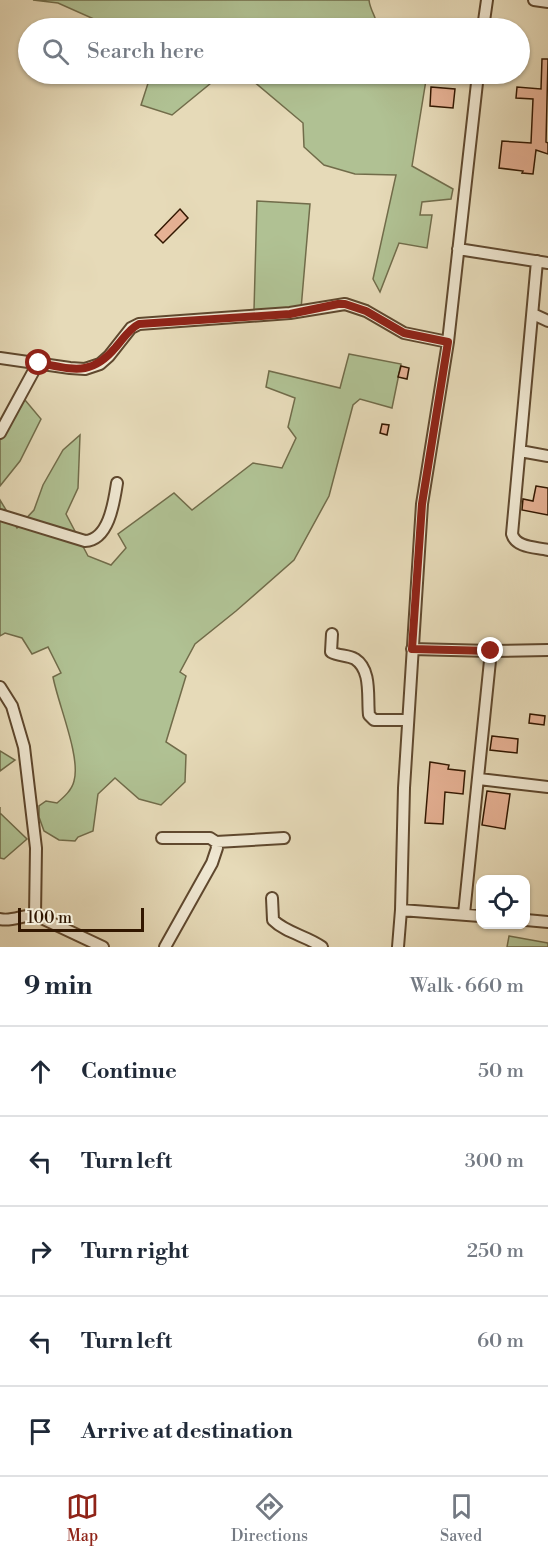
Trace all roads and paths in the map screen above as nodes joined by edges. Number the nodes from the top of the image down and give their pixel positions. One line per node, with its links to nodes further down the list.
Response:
1 (487, 0): 4 (street)
2 (534, 0): 3 (street)
3 (548, 3)
4 (484, 18)
5 (477, 84): 6 (street)
6 (458, 249): 7 (street); 10 (street)
7 (542, 262): 8 (street)
8 (533, 314): 9 (street); 14 (street)
9 (548, 321)
10 (448, 342): 12 (street); 20 (street)
11 (0, 358): 12 (street)
12 (39, 363): 13 (street)
13 (0, 433)
14 (520, 451): 15 (street); 18 (street)
15 (548, 456)
16 (117, 483): 17 (street)
17 (0, 515)
18 (548, 550)
19 (332, 634): 24 (street)
20 (412, 649): 22 (street); 24 (street)
21 (548, 650): 22 (street)
22 (491, 651): 25 (street)
23 (0, 687): 33 (street)
24 (408, 720): 31 (street)
25 (479, 779): 26 (street); 32 (street)
26 (548, 787)
27 (162, 838): 29 (street)
28 (284, 838): 29 (street)
29 (216, 842): 39 (street)
30 (272, 898): 40 (street)
31 (401, 910): 32 (street); 41 (street)
32 (464, 914): 34 (street)
33 (34, 915): 35 (street); 38 (street)
34 (476, 916)
35 (0, 919)
36 (530, 920): 37 (street)
37 (548, 922)
38 (103, 947)
39 (165, 947)
40 (322, 947)
41 (398, 947)

